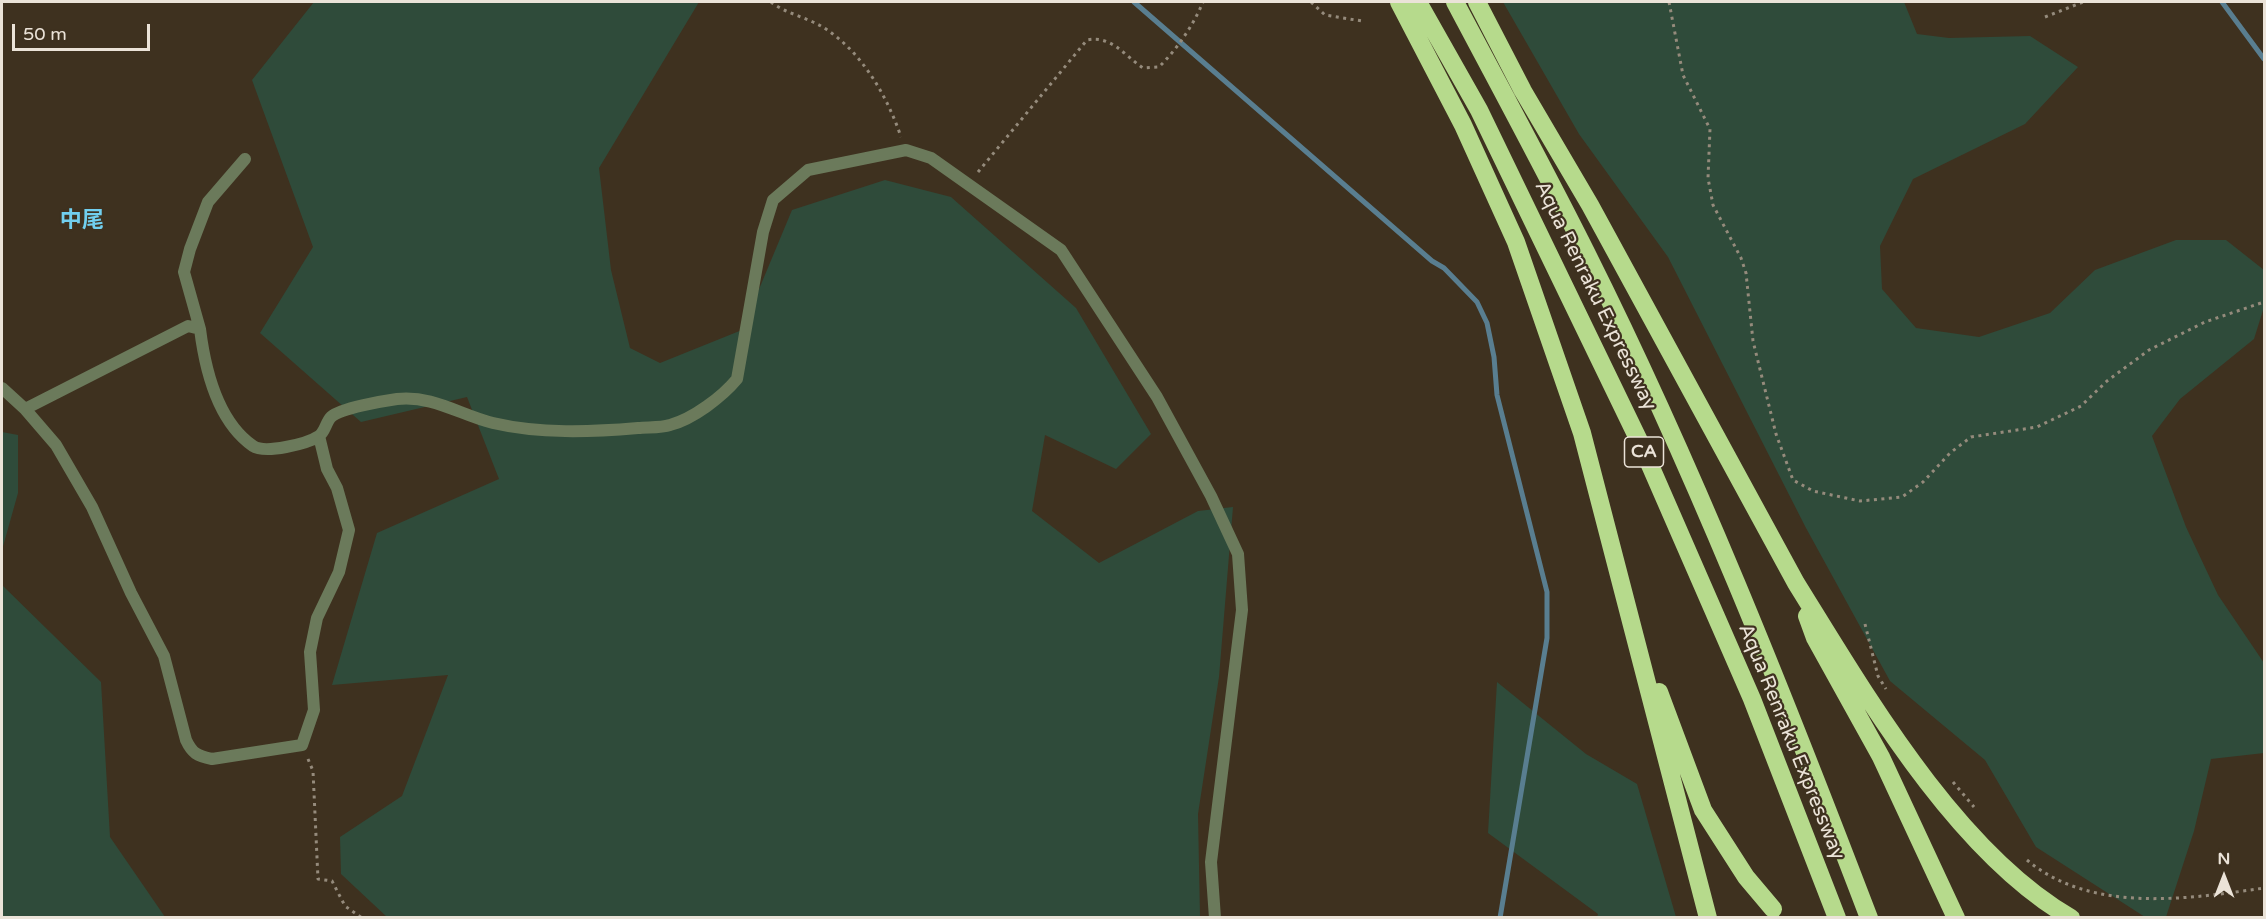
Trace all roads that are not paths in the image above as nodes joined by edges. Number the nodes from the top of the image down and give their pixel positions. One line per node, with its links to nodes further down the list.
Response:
1 (1399, 2): 11 (highway)
2 (1419, 2): 15 (highway, Aqua Renraku Expressway / CA)
3 (1455, 2): 16 (highway, Aqua Renraku Expressway / CA)
4 (1477, 2): 10 (highway)
5 (245, 159): 6 (street)
6 (200, 329): 8 (street); 9 (street)
7 (2, 388): 8 (street)
8 (25, 409): 9 (street)
9 (320, 436): 13 (street)
10 (1796, 583): 17 (highway); 18 (highway)
11 (1633, 634): 12 (highway); 14 (highway)
12 (1773, 909)
13 (1215, 918)
14 (1708, 918)
15 (1837, 918)
16 (1869, 918)
17 (1956, 918)
18 (2071, 918)

